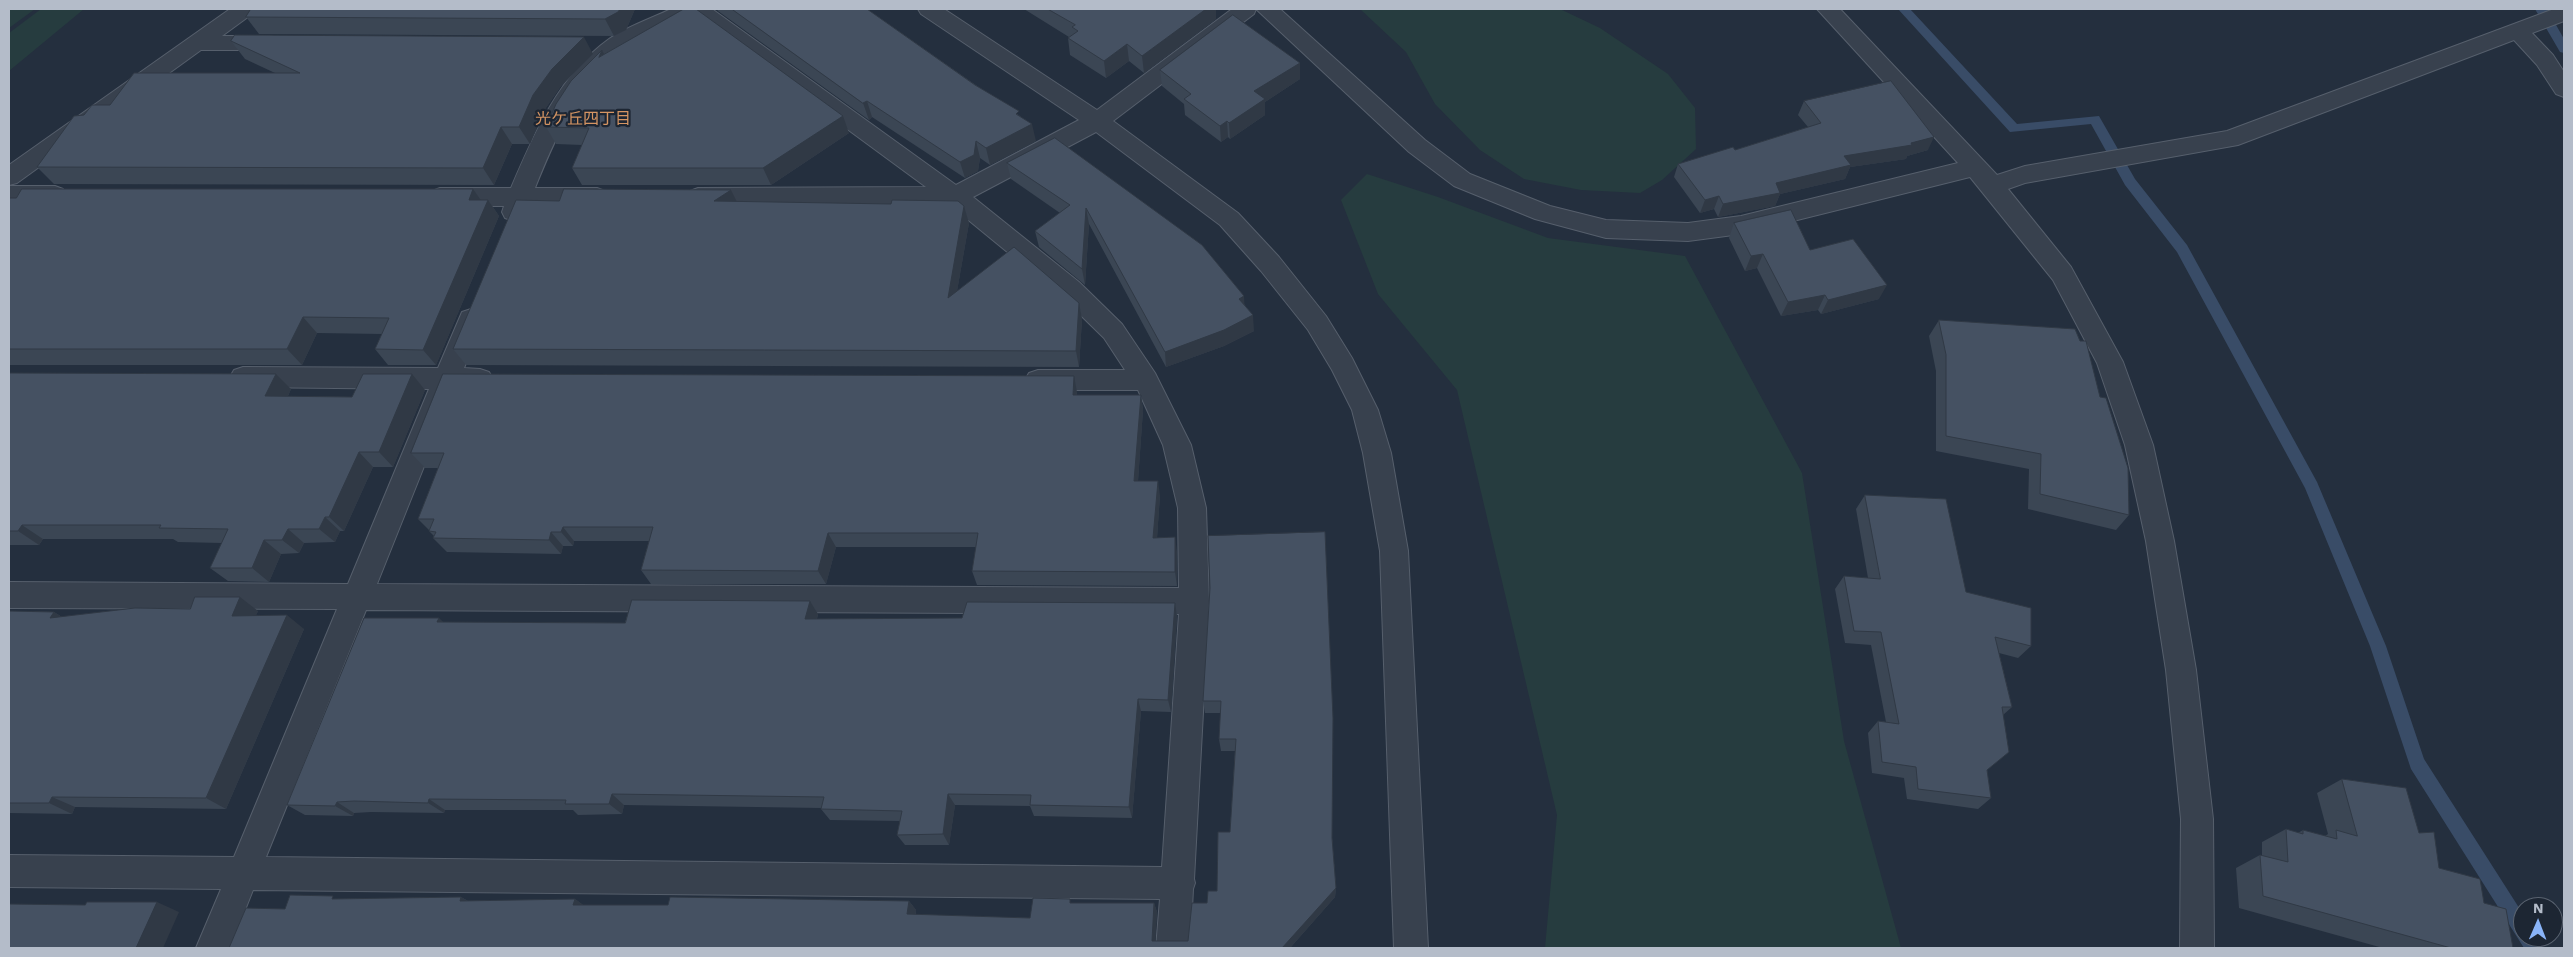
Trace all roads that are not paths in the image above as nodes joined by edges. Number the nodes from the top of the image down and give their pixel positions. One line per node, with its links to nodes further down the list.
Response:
1 (244, 9): 10 (street)
2 (688, 9): 13 (street)
3 (698, 9): 20 (street)
4 (929, 9): 15 (street)
5 (1246, 9): 15 (street)
6 (1266, 9): 16 (street)
7 (1828, 9): 16 (street)
8 (2564, 13): 9 (street)
9 (2519, 32): 14 (street); 16 (street)
10 (197, 43): 11 (street); 17 (street)
11 (294, 43)
12 (588, 45): 13 (street)
13 (617, 45): 22 (street)
14 (2564, 89)
15 (1097, 121): 20 (street); 40 (street)
16 (1984, 176): 41 (street)
17 (9, 177)
18 (9, 195): 19 (street)
19 (78, 195)
20 (955, 196): 24 (street); 31 (street)
21 (422, 197): 22 (street)
22 (520, 197): 23 (street); 25 (street)
23 (619, 197)
24 (678, 197)
25 (505, 233)
26 (480, 297): 28 (street)
27 (218, 377): 28 (street)
28 (446, 379): 29 (street); 33 (street)
29 (506, 379)
30 (1016, 380): 31 (street)
31 (1146, 380): 34 (street)
32 (9, 595): 33 (street)
33 (355, 597): 34 (street); 36 (street)
34 (1194, 601): 37 (street)
35 (9, 870): 36 (street)
36 (245, 873): 37 (street); 38 (street)
37 (1179, 883): 39 (street)
38 (213, 948)
39 (1173, 948)
40 (1411, 948)
41 (2197, 948)

